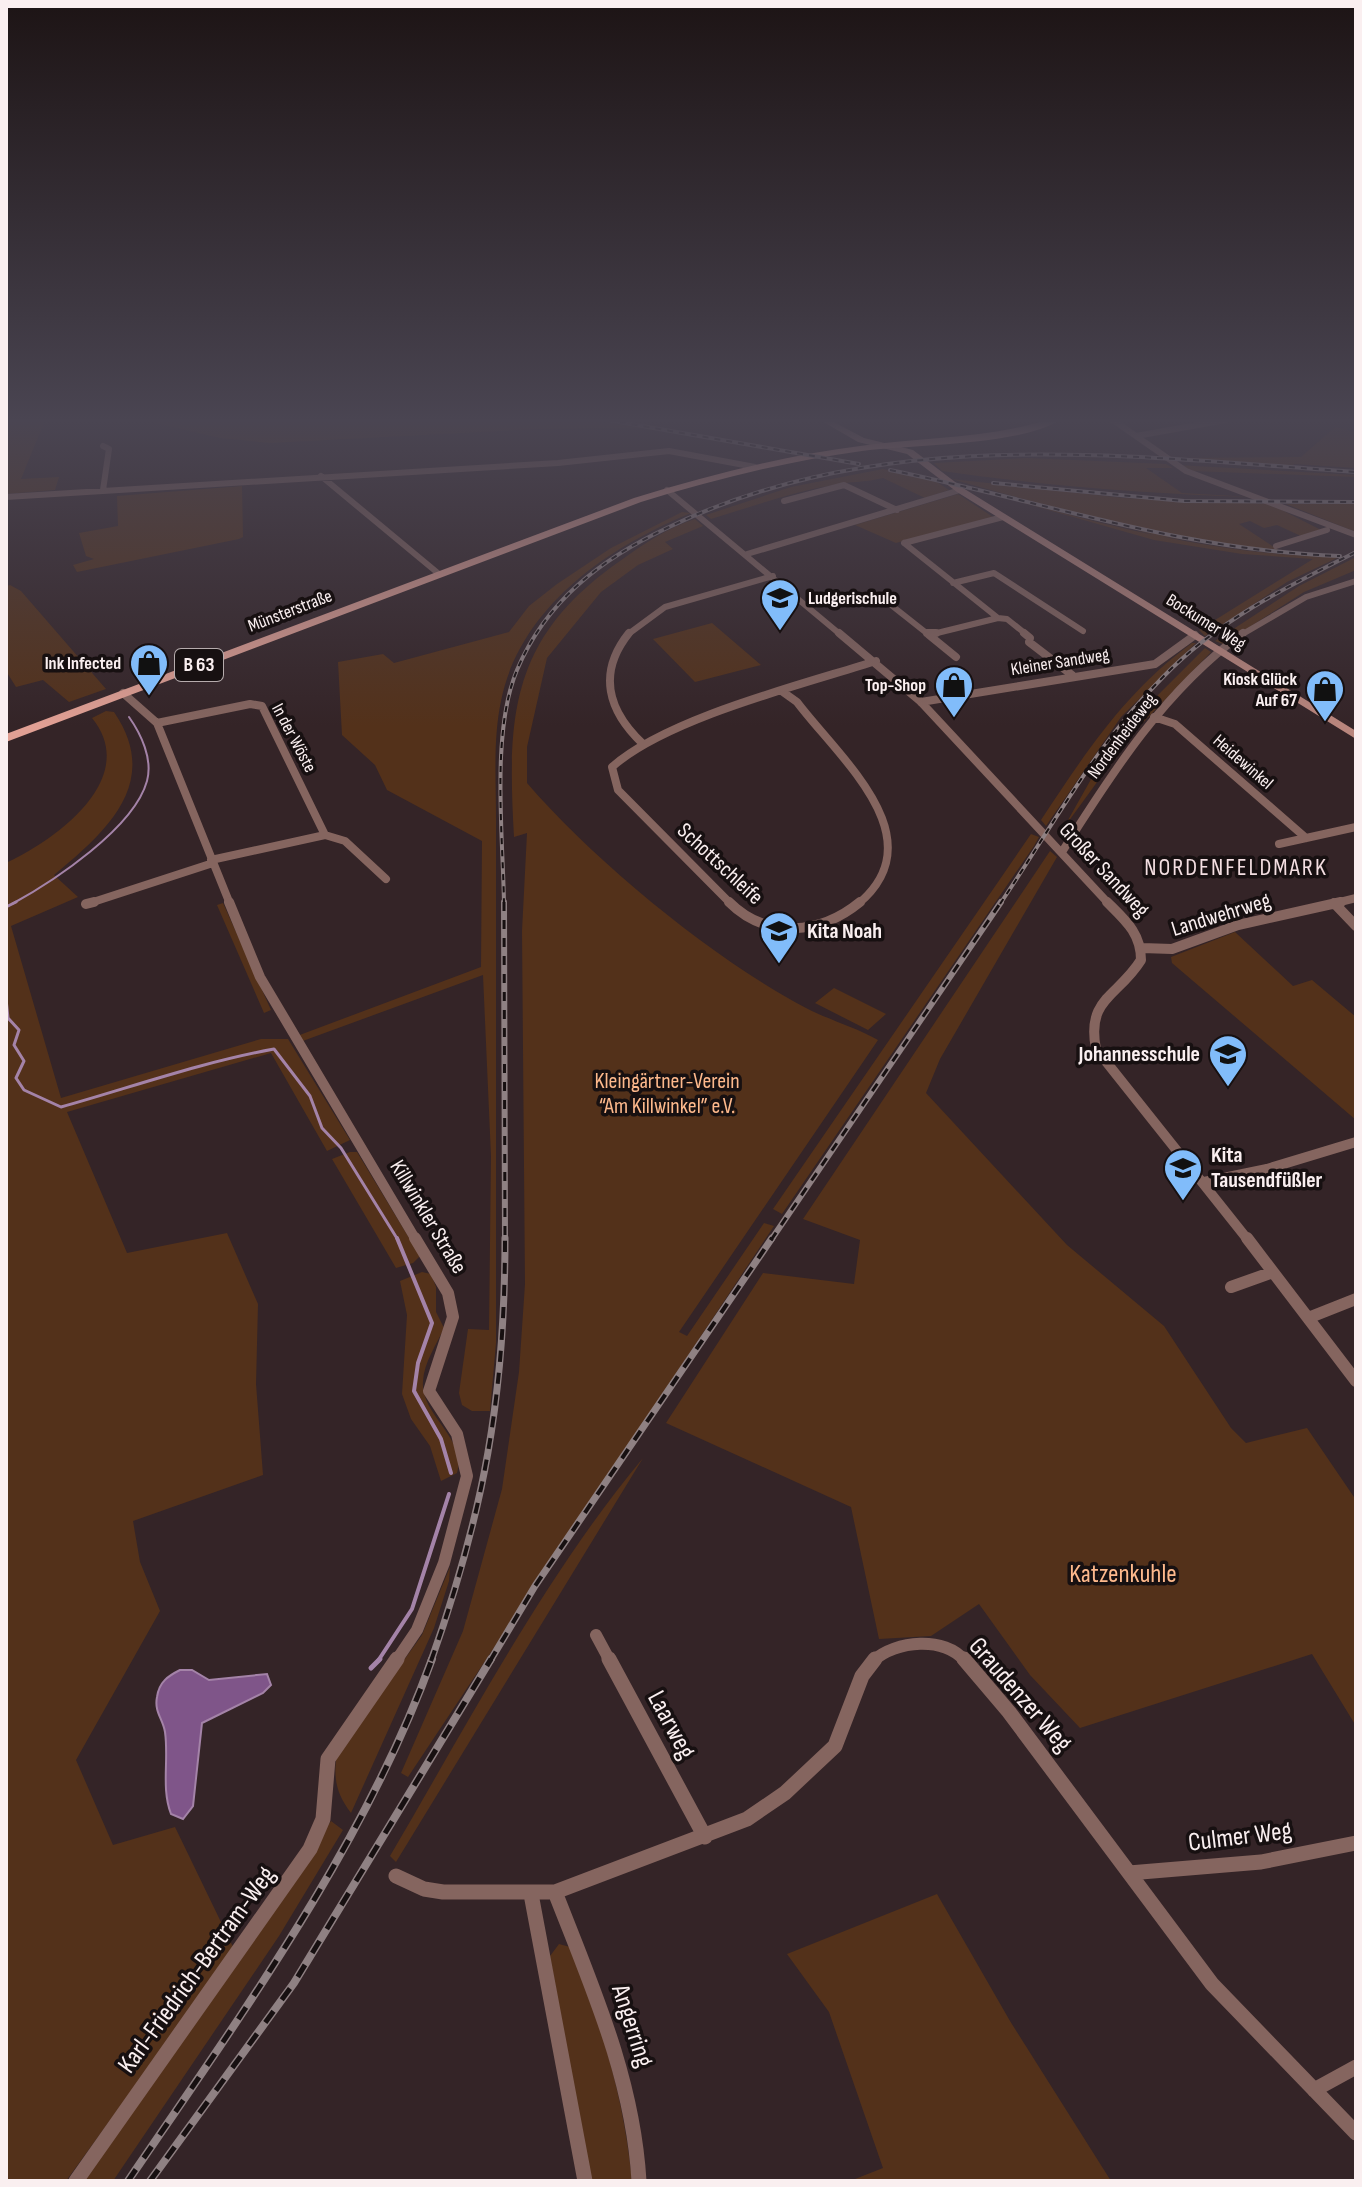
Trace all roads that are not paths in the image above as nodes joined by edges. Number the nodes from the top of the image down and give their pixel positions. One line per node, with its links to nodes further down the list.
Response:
1 (376, 522): 13 (street)
2 (580, 522): 13 (main road, Münsterstraße / B 63)
3 (707, 522): 12 (street, Großer Sandweg)
4 (856, 522): 12 (street)
5 (984, 522): 16 (street)
6 (1011, 522): 22 (main road, Bockumer Weg)
7 (1310, 522): 9 (street)
8 (1319, 522): 10 (street)
9 (1327, 530): 10 (street); 11 (street)
10 (1355, 538)
11 (1276, 546)
12 (747, 554): 14 (street, Großer Sandweg)
13 (439, 574): 28 (main road, Münsterstraße / B 63)
14 (773, 576): 25 (street, Großer Sandweg); 34 (street)
15 (1352, 582): 17 (street); 23 (street, Nordenheideweg)
16 (953, 583): 19 (street); 20 (street)
17 (1356, 591)
18 (886, 601): 21 (street)
19 (998, 618): 21 (street); 26 (street)
20 (1083, 631)
21 (929, 635): 24 (street)
22 (1195, 635): 23 (main road, Bockumer Weg); 26 (street, Kleiner Sandweg)
23 (1221, 651): 30 (street, Nordenheideweg); 32 (main road, Bockumer Weg)
24 (956, 657)
25 (876, 661): 27 (street, Schottschleife); 29 (street, Großer Sandweg)
26 (1072, 675): 29 (street, Kleiner Sandweg)
27 (783, 692): 34 (street, Schottschleife); 34 (street, Schottschleife)
28 (123, 693): 31 (street, Killwinkler Straße); 33 (main road, Münsterstraße / B 63)
29 (921, 702): 39 (street, Großer Sandweg)
30 (1154, 717): 37 (street, Heidewinkel); 39 (street, Nordenheideweg)
31 (157, 723): 36 (street, In der Wöste); 40 (street, Killwinkler Straße)
32 (1356, 736)
33 (6, 738)
34 (643, 744)
35 (1356, 827): 37 (street)
36 (325, 835): 40 (street); 41 (street)
37 (1306, 838): 38 (street)
38 (1279, 844)
39 (1062, 852): 46 (street, Großer Sandweg)
40 (212, 862): 44 (street); 55 (street, Killwinkler Straße)
41 (386, 879)
42 (1356, 898): 43 (street, Landwehrweg)
43 (1334, 903): 45 (street); 46 (street, Landwehrweg)
44 (86, 904)
45 (1356, 926)
46 (1142, 948): 48 (street, Großer Sandweg)
47 (1356, 1142): 48 (street)
48 (1204, 1182): 49 (street, Großer Sandweg)
49 (1273, 1272): 50 (street); 52 (street, Großer Sandweg)
50 (1231, 1287)
51 (1356, 1299): 52 (street)
52 (1308, 1318): 53 (street, Großer Sandweg)
53 (1356, 1381)
54 (596, 1635): 56 (street, Laarweg)
55 (325, 1773): 65 (street, Karl-Friedrich-Bertram-Weg)
56 (705, 1837): 58 (street, Graudenzer Weg); 60 (street, Graudenzer Weg)
57 (1356, 1843): 58 (street, Culmer Weg)
58 (1129, 1873): 63 (street, Graudenzer Weg)
59 (396, 1876): 61 (street, Graudenzer Weg)
60 (555, 1892): 61 (street, Graudenzer Weg); 67 (street, Angerring)
61 (531, 1894): 66 (street)
62 (1356, 2067): 63 (street)
63 (1314, 2090): 64 (street, Graudenzer Weg)
64 (1356, 2133)
65 (76, 2181)
66 (585, 2181)
67 (639, 2181)

